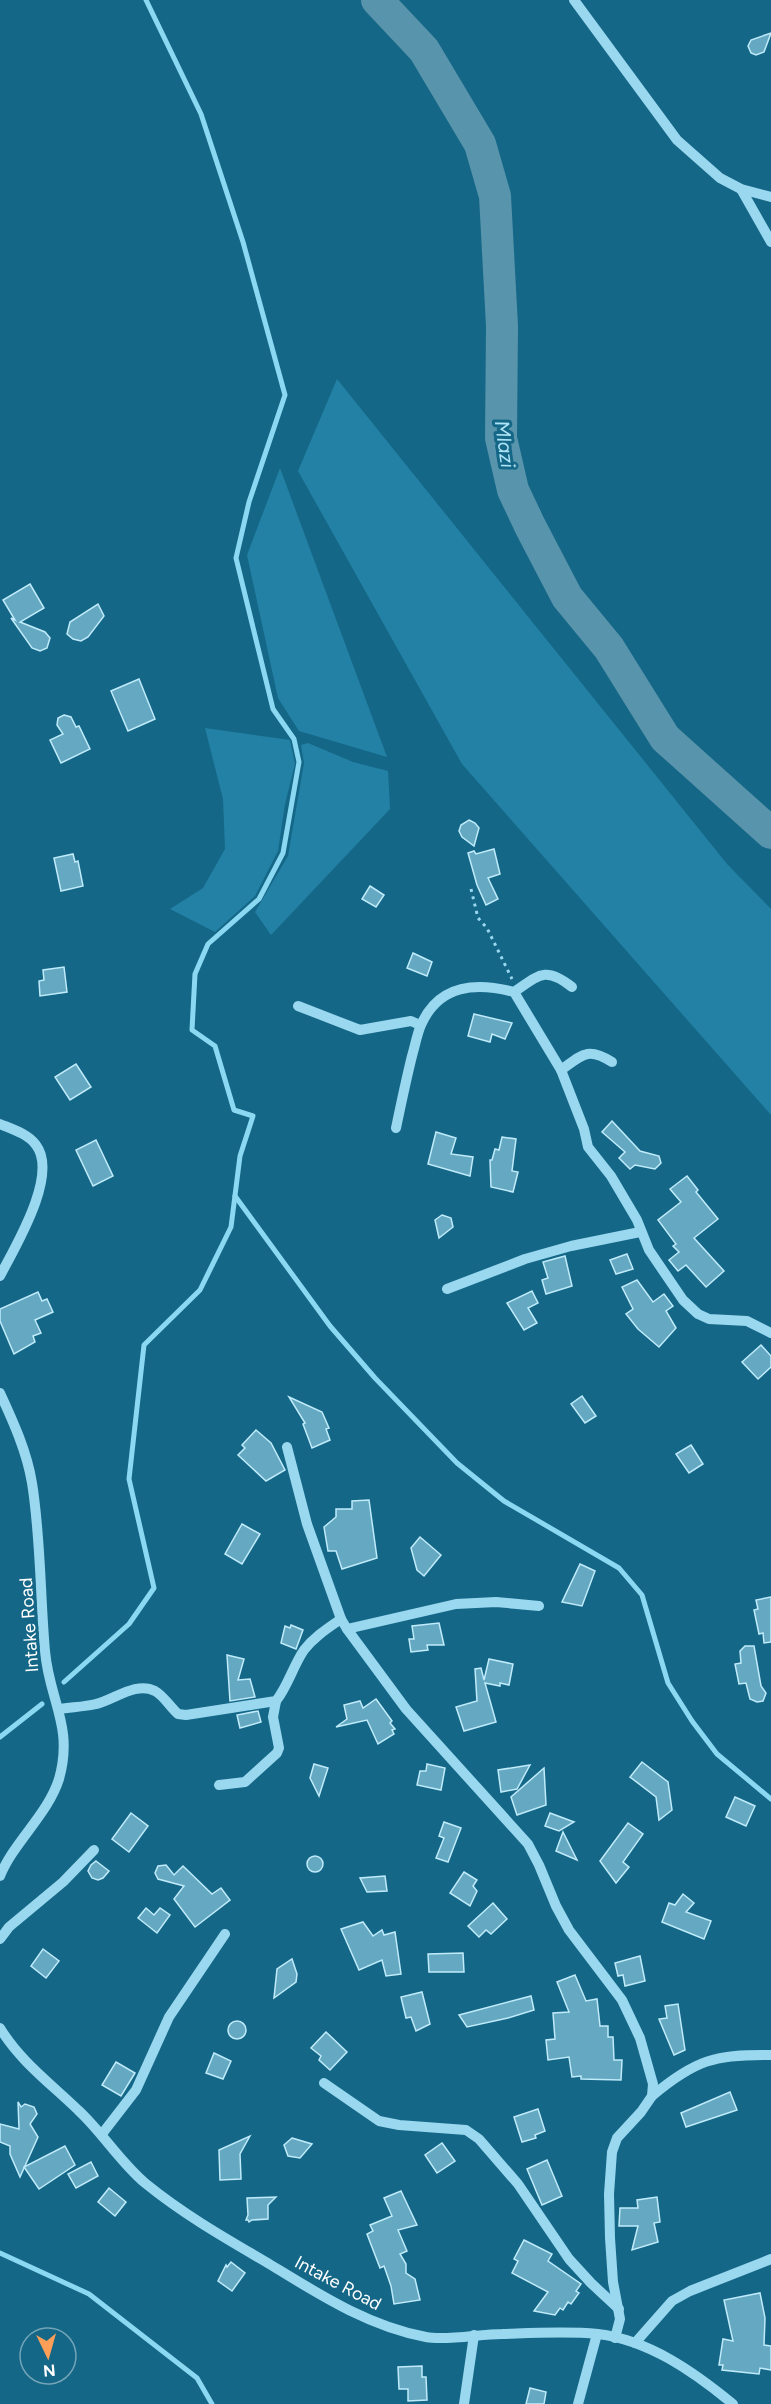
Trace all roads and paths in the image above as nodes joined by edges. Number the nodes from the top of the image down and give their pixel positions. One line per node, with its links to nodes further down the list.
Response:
1 (573, 0): 2 (street)
2 (741, 189): 3 (street); 4 (street)
3 (771, 197)
4 (771, 243)
5 (471, 889): 7 (path)
6 (572, 987): 7 (street)
7 (514, 993): 9 (street); 11 (street)
8 (298, 1006): 9 (street)
9 (420, 1025): 13 (street)
10 (612, 1062): 11 (street)
11 (561, 1070): 14 (street)
12 (0, 1125): 15 (street)
13 (396, 1128)
14 (640, 1232): 16 (street); 17 (street)
15 (0, 1276)
16 (447, 1289)
17 (771, 1333)
18 (0, 1393): 23 (street, Intake Road)
19 (287, 1447): 21 (street)
20 (539, 1606): 21 (street)
21 (344, 1624): 22 (street); 32 (street)
22 (276, 1701): 23 (street); 24 (street)
23 (58, 1709): 26 (street, Intake Road)
24 (219, 1785)
25 (94, 1850): 28 (street)
26 (0, 1876)
27 (225, 1934): 33 (street)
28 (0, 1939)
29 (0, 2028): 33 (street, Intake Road)
30 (771, 2055): 32 (street)
31 (324, 2083): 35 (street)
32 (652, 2096): 35 (street)
33 (102, 2134): 37 (street, Intake Road)
34 (771, 2259): 39 (street)
35 (619, 2309): 38 (street)
36 (597, 2334): 37 (street, Intake Road); 38 (street, Intake Road); 41 (street)
37 (474, 2335): 40 (street)
38 (615, 2338): 39 (street, Intake Road)
39 (635, 2343): 42 (street, Intake Road)
40 (464, 2404)
41 (578, 2404)
42 (733, 2404)

